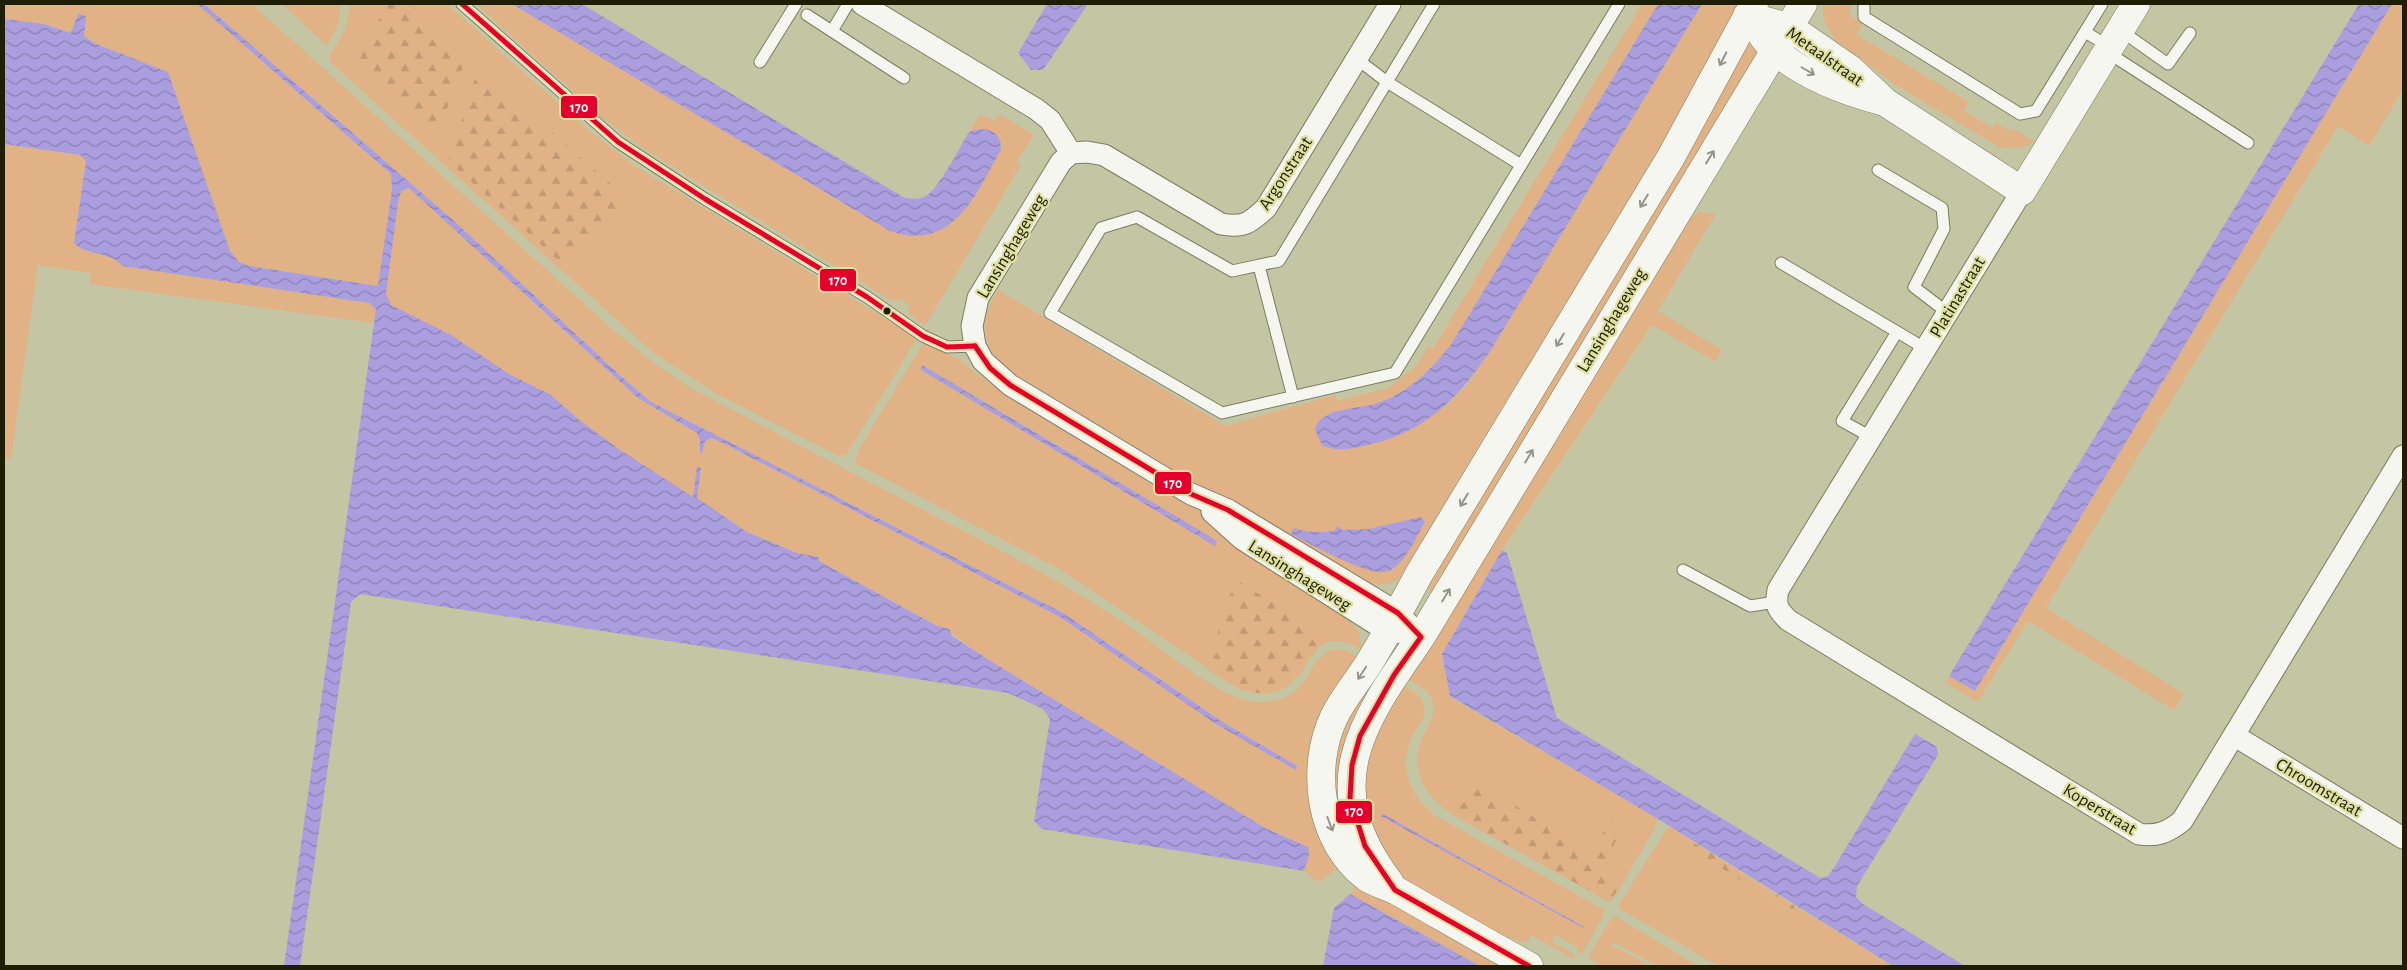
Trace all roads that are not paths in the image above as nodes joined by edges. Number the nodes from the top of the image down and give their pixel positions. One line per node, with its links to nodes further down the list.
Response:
1 (462, 4): 34 (lane)
2 (796, 4): 21 (lane)
3 (848, 4): 15 (lane)
4 (862, 4): 26 (street)
5 (1390, 4): 20 (street, Argonstraat)
6 (1434, 4): 23 (lane)
7 (1619, 4): 27 (lane)
8 (1803, 4): 14 (street, Lansinghageweg)
9 (1864, 4): 16 (lane)
10 (2102, 4): 16 (lane)
11 (2136, 4): 18 (street, Platinastraat)
12 (1751, 10): 14 (street, Metaalstraat); 19 (street, Metaalstraat); 41 (street, Lansinghageweg, one-way to 41)
13 (807, 15): 15 (lane)
14 (1789, 27): 19 (street, Lansinghageweg); 24 (street, Metaalstraat)
15 (832, 31): 22 (lane)
16 (2085, 32): 18 (lane)
17 (2190, 33): 18 (lane)
18 (2112, 43): 25 (lane); 29 (street, Platinastraat)
19 (1774, 52): 24 (street, Metaalstraat, one-way to 24); 42 (street, Lansinghageweg, one-way to 19)
20 (1357, 59): 23 (lane); 26 (street, Argonstraat)
21 (760, 62)
22 (904, 78)
23 (1387, 82): 27 (lane); 31 (lane)
24 (1885, 102): 29 (street, Metaalstraat)
25 (2248, 142)
26 (1071, 153): 34 (street, Lansinghageweg)
27 (1521, 164): 36 (lane)
28 (1878, 170): 32 (lane)
29 (2022, 191): 32 (street, Platinastraat)
30 (1781, 263): 33 (lane)
31 (1259, 266): 36 (lane); 36 (lane)
32 (1948, 313): 35 (street, Platinastraat)
33 (1897, 332): 35 (lane); 37 (lane)
34 (975, 346): 41 (street, Lansinghageweg)
35 (1926, 349): 37 (street, Platinastraat)
36 (1293, 397)
37 (1871, 437): 40 (street, Platinastraat)
38 (2403, 456): 43 (street, Koperstraat)
39 (1683, 570): 40 (lane)
40 (1777, 596): 43 (street, Koperstraat)
41 (1393, 622): 42 (street, Lansinghageweg); 45 (street, one-way to 45)
42 (1420, 636): 45 (street)
43 (2235, 736): 44 (street, Chroomstraat)
44 (2403, 838)
45 (1395, 890): 46 (street)
46 (1529, 966)

